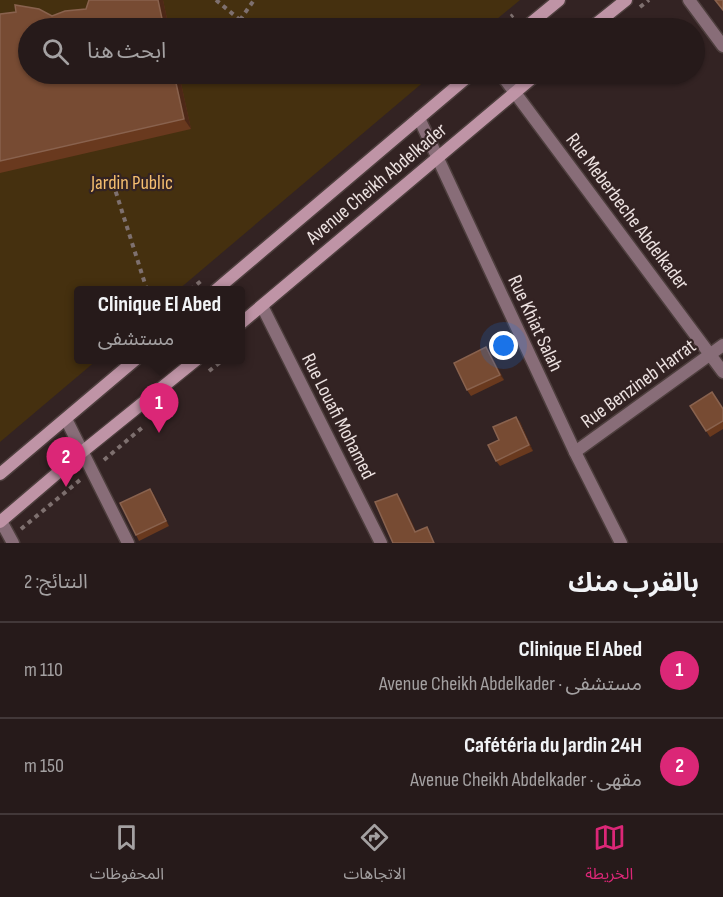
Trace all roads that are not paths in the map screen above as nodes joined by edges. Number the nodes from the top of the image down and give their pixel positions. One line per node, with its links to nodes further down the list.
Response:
1 (559, 0): 4 (main road)
2 (626, 0): 5 (main road)
3 (689, 0): 6 (street)
4 (537, 18)
5 (604, 18)
6 (702, 18)
7 (705, 22): 8 (street)
8 (723, 46)
9 (459, 84): 13 (main road, Avenue Cheikh Abdelkader)
10 (509, 84): 12 (street, Rue Meberbeche Abdelkader)
11 (525, 84): 12 (main road, Avenue Cheikh Abdelkader)
12 (515, 92): 14 (main road, Avenue Cheikh Abdelkader); 19 (street, Rue Meberbeche Abdelkader)
13 (419, 118): 14 (street, Rue Khiat Salah); 15 (main road, Avenue Cheikh Abdelkader)
14 (437, 157): 16 (main road, Avenue Cheikh Abdelkader); 25 (street, Rue Khiat Salah)
15 (222, 286)
16 (262, 306): 17 (main road, Avenue Cheikh Abdelkader); 30 (street, Rue Louafi Mohamed)
17 (245, 320)
18 (723, 345): 19 (street, Rue Benzineb Harrat)
19 (710, 355): 22 (street, Rue Meberbeche Abdelkader); 25 (street, Rue Benzineb Harrat)
20 (130, 364): 23 (main road)
21 (191, 364): 24 (main road)
22 (723, 372)
23 (66, 419): 24 (street); 26 (main road)
24 (82, 452): 27 (main road); 29 (street)
25 (575, 452): 31 (street, Rue Khiat Salah)
26 (0, 474)
27 (1, 522): 28 (street)
28 (13, 543)
29 (128, 543)
30 (381, 543)
31 (621, 543)

